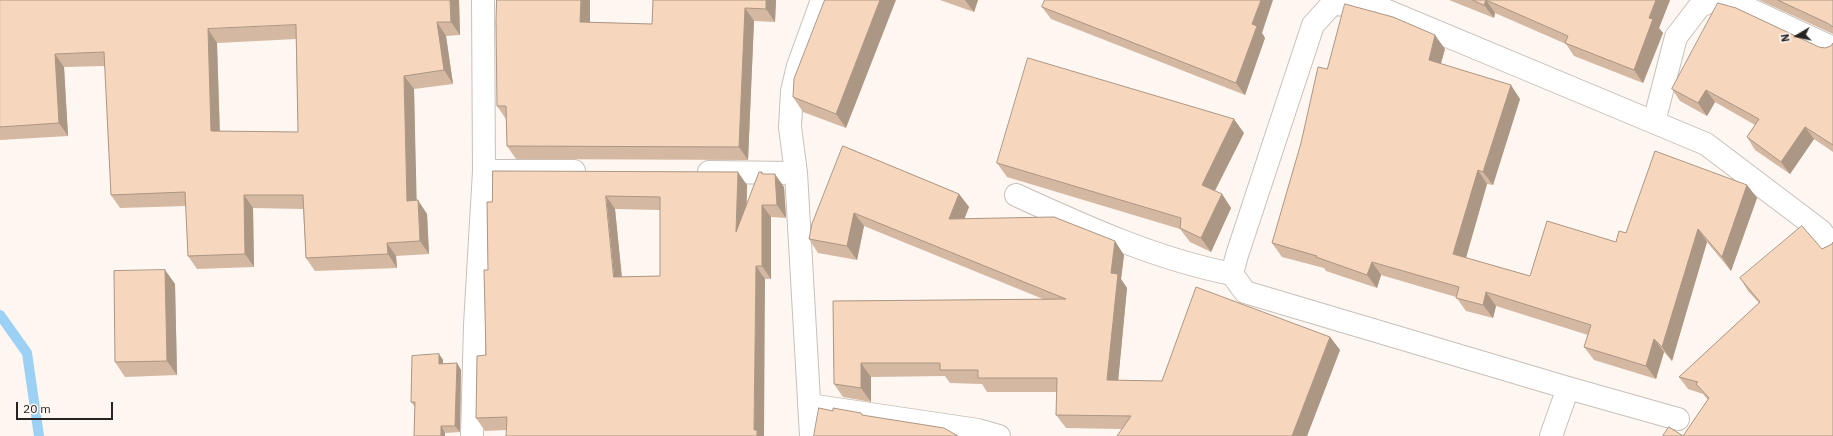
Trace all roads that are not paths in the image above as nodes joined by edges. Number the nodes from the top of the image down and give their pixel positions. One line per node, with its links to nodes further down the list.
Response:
1 (483, 0): 7 (street)
2 (822, 0): 10 (street)
3 (1712, 0): 6 (street)
4 (1718, 0): 5 (street)
5 (1833, 48)
6 (1654, 122): 12 (street); 13 (street)
7 (484, 170): 8 (street); 17 (street)
8 (596, 172)
9 (692, 172): 10 (street)
10 (796, 173): 15 (street)
11 (1016, 194): 13 (street)
12 (1833, 246)
13 (1232, 274): 14 (street)
14 (1568, 388): 16 (street); 20 (street)
15 (809, 405): 18 (street); 19 (street)
16 (1678, 419)
17 (472, 436)
18 (811, 436)
19 (999, 436)
20 (1551, 436)

